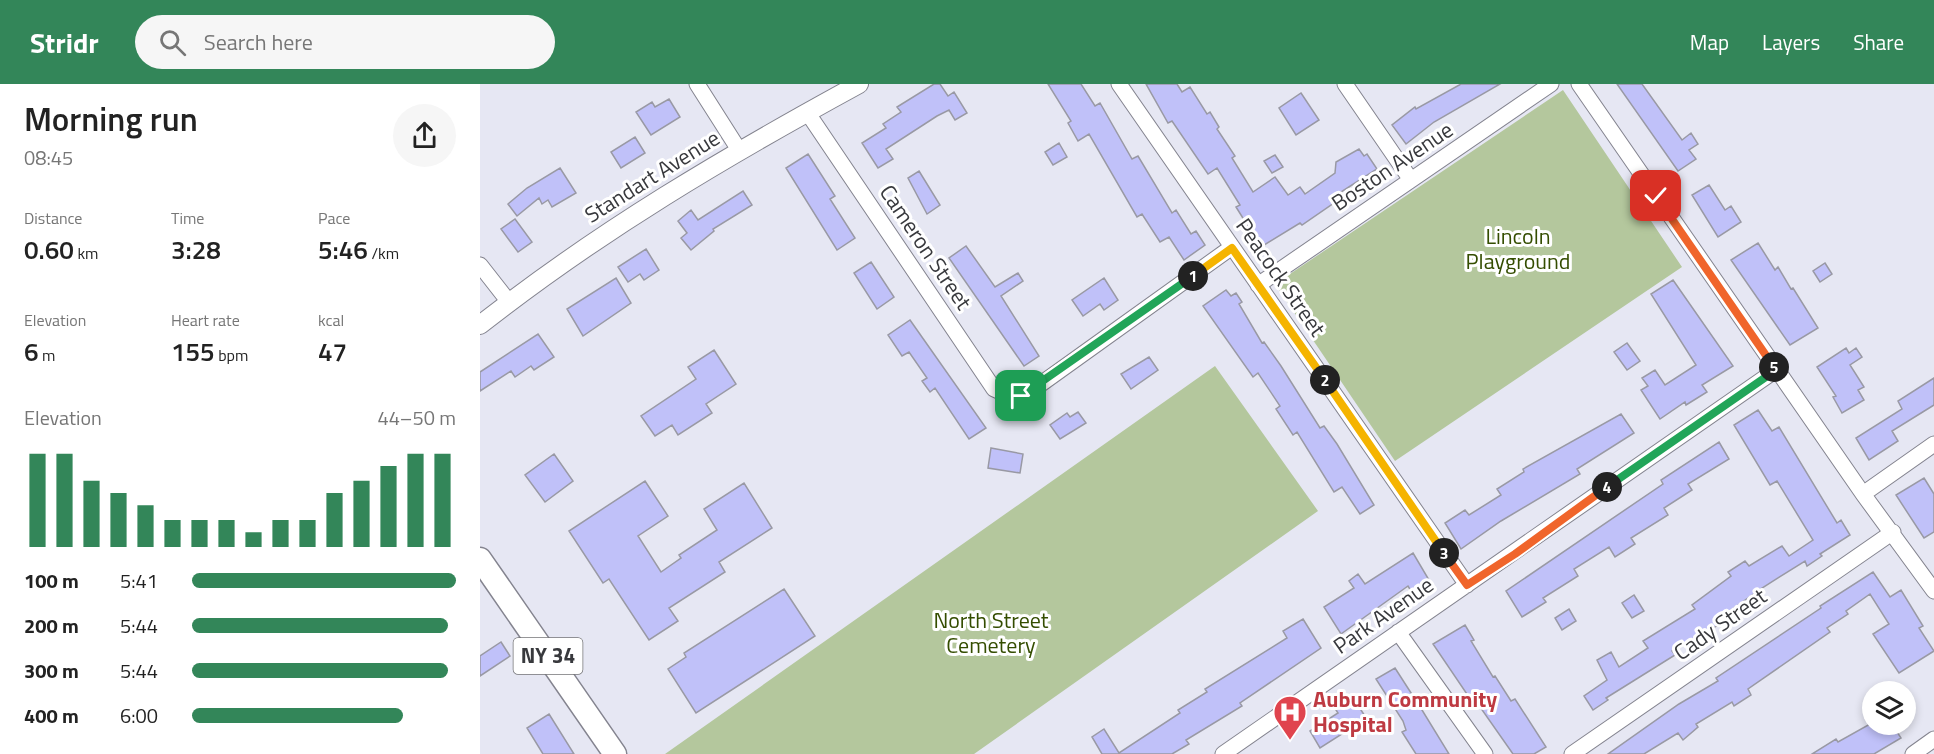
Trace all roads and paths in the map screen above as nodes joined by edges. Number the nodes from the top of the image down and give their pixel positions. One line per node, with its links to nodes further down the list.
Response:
1 (697, 84): 8 (street)
2 (859, 84): 7 (street, Standart Avenue)
3 (1119, 84): 10 (street, Peacock Street)
4 (1345, 84): 9 (street)
5 (1551, 84): 9 (street, Boston Avenue)
6 (1579, 84): 15 (street)
7 (807, 112): 8 (street, Standart Avenue); 10 (street, Cameron Street)
8 (739, 150): 13 (street, Standart Avenue)
9 (1411, 180): 12 (street, Boston Avenue)
10 (1232, 248): 12 (street, Peacock Street)
11 (480, 264): 13 (street)
12 (1258, 285): 20 (street, Peacock Street)
13 (509, 302): 14 (street, Standart Avenue)
14 (480, 325)
15 (1776, 370): 17 (street); 20 (street, Park Avenue)
16 (1934, 444): 17 (street)
17 (1863, 494): 18 (street)
18 (1893, 532): 21 (street); 27 (street, Cady Street)
19 (480, 559): 24 (main road, NY 34)
20 (1467, 585): 22 (street, Park Avenue)
21 (1934, 591)
22 (1398, 632): 25 (street, Park Avenue); 26 (street)
23 (1934, 739): 28 (street)
24 (615, 754)
25 (1223, 754)
26 (1485, 754)
27 (1572, 754)
28 (1913, 754)

